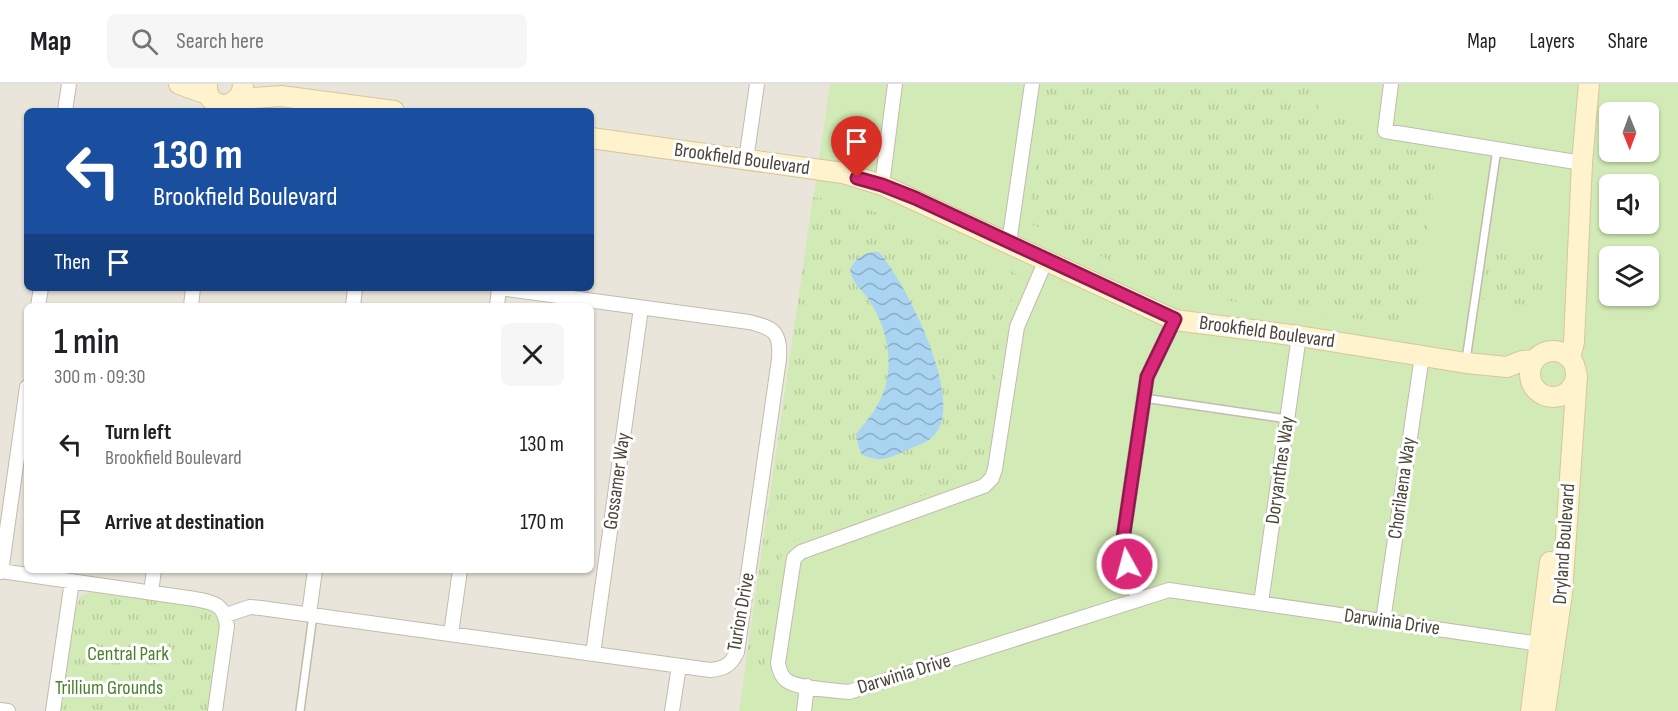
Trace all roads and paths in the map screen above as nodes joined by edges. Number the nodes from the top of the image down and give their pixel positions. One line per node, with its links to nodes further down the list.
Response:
1 (69, 84): 10 (street)
2 (179, 84): 8 (street)
3 (757, 84): 14 (street)
4 (895, 84): 16 (street)
5 (1032, 84): 17 (street)
6 (1391, 84): 13 (street)
7 (1588, 84): 15 (street, Dryland Boulevard)
8 (208, 96): 9 (street)
9 (239, 96): 11 (street)
10 (65, 108)
11 (369, 108)
12 (594, 138): 14 (street, Brookfield Boulevard)
13 (1497, 149): 15 (street); 26 (lane)
14 (746, 160): 16 (street, Brookfield Boulevard)
15 (1582, 163): 21 (street, Dryland Boulevard)
16 (882, 185): 17 (street, Brookfield Boulevard)
17 (1010, 243): 18 (street, Brookfield Boulevard)
18 (1046, 260): 22 (street, Brookfield Boulevard); 49 (street, Darwinia Drive)
19 (520, 291): 20 (street, Turion Drive)
20 (641, 308): 47 (street, Gossamer Way); 48 (street, Turion Drive)
21 (1575, 310): 25 (street, Dryland Boulevard); 28 (street, Dryland Boulevard)
22 (1175, 319): 23 (street, Brookfield Boulevard); 31 (street)
23 (1299, 336): 24 (street, Brookfield Boulevard); 33 (street, Doryanthes Way)
24 (1422, 356): 26 (street, Brookfield Boulevard); 44 (street, Chorilaena Way)
25 (1540, 357): 27 (street, Brookfield Boulevard); 28 (street); 29 (street)
26 (1466, 363): 27 (street, Brookfield Boulevard)
27 (1507, 367): 29 (street)
28 (1573, 367): 30 (street); 58 (street, Dryland Boulevard)
29 (1533, 386): 30 (street)
30 (1562, 396): 46 (street, Dryland Boulevard)
31 (1144, 398): 33 (lane); 40 (street)
32 (24, 408): 34 (street)
33 (1287, 419): 41 (street, Doryanthes Way)
34 (1, 572): 38 (street)
35 (154, 573): 39 (street)
36 (315, 573): 43 (street)
37 (460, 573): 45 (street)
38 (72, 581): 39 (street); 52 (street)
39 (151, 592): 42 (street)
40 (1138, 600): 41 (street, Darwinia Drive); 49 (street, Darwinia Drive)
41 (1261, 603): 44 (street, Darwinia Drive)
42 (226, 615): 43 (street, Turion Drive); 53 (street)
43 (311, 615): 45 (street, Turion Drive); 54 (lane)
44 (1383, 621): 46 (street, Darwinia Drive)
45 (452, 634): 47 (street, Turion Drive)
46 (1540, 644): 57 (street, Dryland Boulevard)
47 (593, 654): 48 (street, Turion Drive)
48 (679, 666): 55 (street)
49 (807, 686): 56 (street)
50 (0, 710): 51 (street)
51 (8, 711)
52 (53, 711)
53 (215, 711)
54 (300, 711)
55 (672, 711)
56 (804, 711)
57 (1531, 711)
58 (1545, 711)

